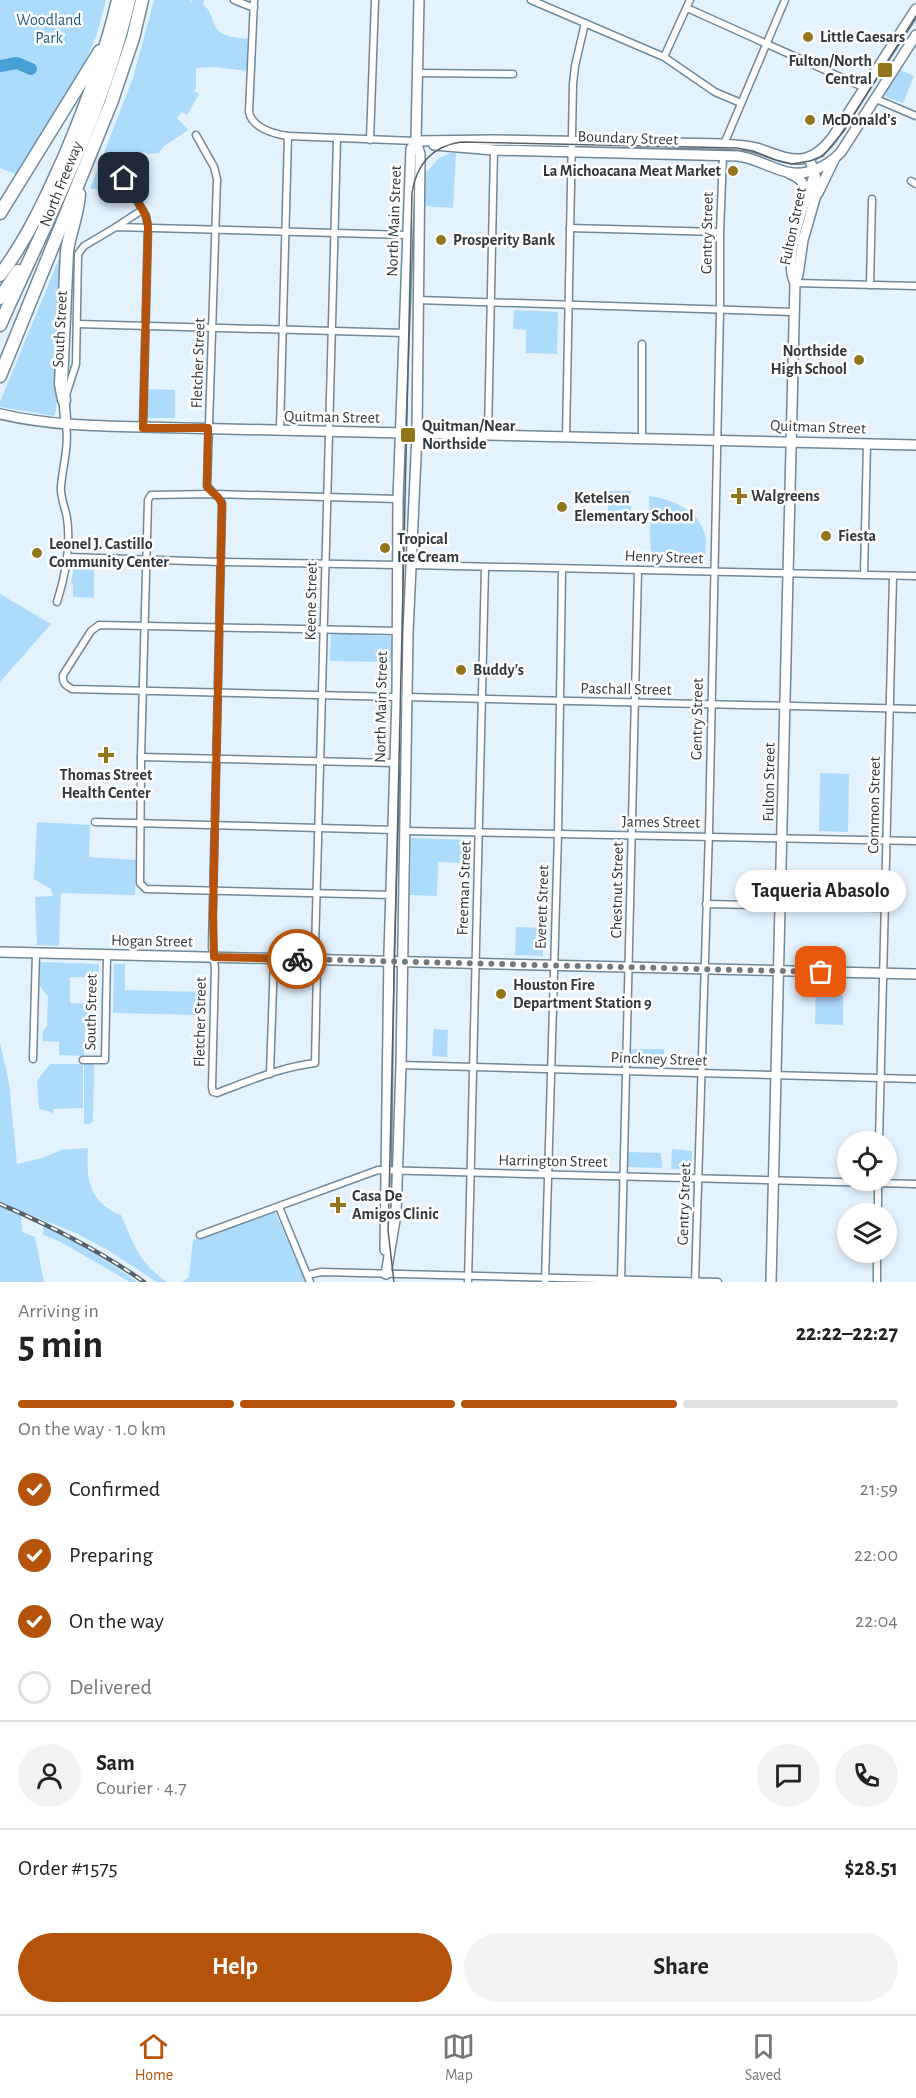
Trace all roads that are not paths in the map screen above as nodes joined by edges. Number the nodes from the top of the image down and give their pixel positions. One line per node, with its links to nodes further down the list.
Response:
1 (118, 0): 16 (highway, North Freeway)
2 (129, 0): 59 (highway, North Freeway)
3 (142, 0): 40 (highway, North Freeway)
4 (234, 0): 11 (street)
5 (254, 0): 11 (street)
6 (375, 0): 29 (street)
7 (419, 0): 20 (main road, North Main Street)
8 (531, 0): 14 (street)
9 (690, 0): 12 (street)
10 (785, 0): 17 (street)
11 (254, 8): 27 (street, Boundary Street)
12 (687, 8): 17 (street); 19 (street)
13 (916, 9): 22 (main road)
14 (585, 23): 19 (street); 32 (street)
15 (916, 35): 18 (main road)
16 (108, 38): 45 (highway); 55 (highway, North Freeway)
17 (766, 45): 22 (street); 24 (street)
18 (913, 48): 23 (main road)
19 (664, 57): 24 (street)
20 (418, 73): 21 (street); 30 (main road, North Main Street)
21 (513, 74)
22 (865, 88): 35 (main road)
23 (876, 99): 25 (street); 36 (main road)
24 (741, 102): 31 (street)
25 (916, 116)
26 (196, 135): 49 (street, Fletcher Street)
27 (288, 136): 28 (street, Boundary Street); 50 (street)
28 (337, 139): 29 (street, Boundary Street); 52 (street, Keene Street)
29 (370, 140): 30 (street, Boundary Street)
30 (416, 141): 32 (main road, Boundary Street); 33 (main road, Boundary Street); 53 (main road, North Main Street); 60 (main road, North Main Street)
31 (724, 144): 32 (main road, Boundary Street); 35 (main road, Boundary Street)
32 (572, 146): 33 (main road, Boundary Street); 34 (main road, Boundary Street); 48 (street)
33 (494, 150): 61 (street)
34 (723, 156): 37 (main road, Boundary Street); 51 (street, Gentry Street)
35 (809, 158): 38 (main road, Fulton Street)
36 (834, 160): 38 (main road, Boundary Street); 41 (main road)
37 (788, 173): 38 (main road, Boundary Street); 43 (main road)
38 (814, 173): 41 (main road, Fulton Street); 43 (main road, Fulton Street)
39 (124, 178): 44 (street)
40 (80, 180): 74 (highway, North Freeway); 75 (highway)
41 (816, 195): 54 (main road, Fulton Street)
42 (872, 199): 57 (street)
43 (804, 202): 54 (main road, Fulton Street)
44 (142, 210): 46 (street); 47 (street)
45 (0, 213)
46 (116, 227): 47 (street); 66 (street, South Street)
47 (148, 227): 49 (street); 68 (street)
48 (570, 228): 51 (street); 62 (street)
49 (214, 229): 50 (street); 69 (street, Fletcher Street)
50 (285, 230): 52 (street); 70 (street)
51 (720, 232): 63 (street, Gentry Street)
52 (335, 233): 53 (street); 71 (street, Keene Street)
53 (408, 235): 72 (main road, North Main Street)
54 (798, 238): 56 (main road, Fulton Street)
55 (0, 275)
56 (795, 283): 57 (street); 64 (main road, Fulton Street)
57 (870, 285): 58 (street)
58 (916, 286)
59 (5, 299): 65 (highway); 67 (highway)
60 (418, 300): 61 (street); 83 (main road, North Main Street)
61 (491, 301): 62 (street); 84 (street)
62 (569, 304): 63 (street); 85 (street)
63 (720, 310): 64 (street); 87 (street, Gentry Street)
64 (794, 312): 88 (main road, Fulton Street)
65 (0, 316)
66 (77, 324): 68 (street); 75 (street, South Street)
67 (0, 325)
68 (146, 327): 69 (street); 78 (street)
69 (213, 328): 70 (street); 79 (street, Fletcher Street)
70 (283, 329): 71 (street); 80 (street)
71 (332, 332): 72 (street); 81 (street, Keene Street)
72 (405, 333): 82 (main road, North Main Street)
73 (642, 344): 86 (street)
74 (0, 376)
75 (64, 400): 77 (main road, South Street)
76 (0, 414): 77 (main road, Quitman Street)
77 (66, 425): 78 (main road, Quitman Street); 94 (street, South Street)
78 (143, 428): 79 (main road, Quitman Street)
79 (208, 428): 80 (main road, Quitman Street); 91 (street, Fletcher Street)
80 (280, 430): 81 (main road, Quitman Street)
81 (328, 432): 82 (main road, Quitman Street); 92 (street, Keene Street)
82 (401, 433): 83 (main road, Quitman Street); 93 (main road, North Main Street)
83 (417, 434): 84 (main road, Quitman Street); 99 (main road, North Main Street)
84 (488, 434): 85 (main road, Quitman Street)
85 (566, 436): 86 (main road, Quitman Street)
86 (642, 438): 87 (main road, Quitman Street)
87 (718, 440): 88 (main road, Quitman Street); 103 (street, Gentry Street)
88 (790, 441): 89 (main road, Quitman Street); 104 (main road, Fulton Street)
89 (867, 444): 90 (main road, Quitman Street); 105 (street)
90 (916, 445)
91 (214, 494): 92 (street); 95 (street); 96 (street, Fletcher Street)
92 (327, 498): 93 (street); 97 (street, Keene Street)
93 (398, 499): 98 (main road, North Main Street)
94 (68, 557): 95 (street); 108 (street, South Street)
95 (146, 560): 96 (street); 109 (street)
96 (221, 562): 97 (street); 110 (street, Fletcher Street)
97 (325, 564): 98 (street); 111 (street, Keene Street)
98 (398, 565): 112 (main road, North Main Street)
99 (411, 565): 100 (street, Henry Street); 116 (main road, North Main Street)
100 (485, 567): 101 (street, Henry Street); 117 (street, Freeman Street)
101 (562, 569): 102 (street, Henry Street); 118 (street, Everett Street)
102 (638, 570): 103 (street, Henry Street); 119 (street, Chestnut Street)
103 (714, 572): 104 (street, Henry Street); 120 (street, Gentry Street)
104 (787, 574): 105 (street, Henry Street); 121 (main road, Fulton Street)
105 (864, 575): 106 (street, Henry Street)
106 (893, 576): 107 (street, Henry Street); 122 (street, Common Street)
107 (916, 576)
108 (57, 602)
109 (145, 625): 110 (street); 113 (street); 113 (street, Paschall Street)
110 (220, 627): 111 (street); 114 (street, Fletcher Street)
111 (325, 629): 112 (street); 115 (street, Keene Street)
112 (398, 631): 116 (main road, North Main Street)
113 (143, 691): 114 (street, Paschall Street); 124 (street)
114 (218, 694): 115 (street, Paschall Street); 125 (street, Fletcher Street)
115 (323, 696): 116 (street, Paschall Street); 126 (street, Keene Street)
116 (402, 697): 117 (street, Paschall Street); 127 (main road, North Main Street); 133 (main road, North Main Street)
117 (482, 699): 118 (street, Paschall Street); 134 (street, Freeman Street)
118 (560, 701): 119 (street, Paschall Street); 135 (street, Everett Street)
119 (634, 702): 120 (street, Paschall Street); 136 (street, Chestnut Street)
120 (710, 704): 121 (street, Paschall Street); 137 (street, Gentry Street)
121 (786, 707): 122 (street, Paschall Street); 138 (main road, Fulton Street)
122 (889, 709): 123 (street, Paschall Street); 139 (street, Common Street)
123 (916, 709)
124 (141, 757): 125 (street); 129 (street)
125 (217, 759): 126 (street); 130 (street, Fletcher Street)
126 (321, 761): 127 (street); 131 (street, Keene Street)
127 (395, 763): 132 (main road, North Main Street)
128 (95, 822): 129 (street)
129 (139, 823): 130 (street); 141 (street)
130 (215, 826): 131 (street); 141 (street, Fletcher Street)
131 (319, 828): 132 (street); 142 (street, Keene Street)
132 (394, 830): 143 (main road, North Main Street)
133 (405, 831): 134 (street, James Street); 154 (main road, North Main Street)
134 (480, 832): 135 (street, James Street); 155 (street, Freeman Street)
135 (558, 834): 136 (street, James Street); 156 (street, Everett Street)
136 (632, 835): 137 (street, James Street); 157 (street, Chestnut Street)
137 (708, 837): 138 (street, James Street); 144 (street, Gentry Street)
138 (783, 840): 139 (street, James Street); 145 (main road, Fulton Street)
139 (886, 840): 140 (street, James Street); 146 (street, Common Street)
140 (916, 841)
141 (213, 892): 142 (street); 150 (street, Fletcher Street)
142 (318, 894): 143 (street); 152 (street, Keene Street)
143 (392, 895): 153 (main road, North Main Street)
144 (706, 904): 145 (street); 158 (street, Gentry Street)
145 (781, 906): 146 (street); 159 (main road, Fulton Street)
146 (885, 908): 160 (street, Common Street)
147 (5, 952): 148 (main road, Hogan Street)
148 (36, 953): 149 (main road, Hogan Street); 162 (street)
149 (107, 956): 150 (main road, Hogan Street); 163 (street, South Street)
150 (214, 957): 151 (main road, Hogan Street); 169 (street, Fletcher Street)
151 (274, 959): 152 (main road, Hogan Street); 169 (street)
152 (316, 960): 153 (main road, Hogan Street); 169 (street, Keene Street)
153 (389, 962): 154 (main road, Hogan Street); 174 (main road, North Main Street)
154 (402, 962): 155 (main road, Hogan Street); 164 (main road, North Main Street)
155 (475, 964): 156 (main road, Hogan Street); 165 (street, Freeman Street)
156 (554, 966): 157 (main road, Hogan Street); 166 (street, Everett Street)
157 (629, 967): 158 (main road, Hogan Street); 167 (street, Chestnut Street)
158 (704, 969): 159 (main road, Hogan Street); 168 (street, Gentry Street)
159 (779, 971): 160 (main road, Hogan Street); 170 (main road, Fulton Street)
160 (884, 974): 161 (main road, Hogan Street); 171 (street, Common Street)
161 (916, 974)
162 (33, 1059)
163 (83, 1060)
164 (401, 1065): 165 (street, Pinckney Street); 175 (main road, North Main Street)
165 (472, 1067): 166 (street, Pinckney Street); 176 (street, Freeman Street)
166 (552, 1069): 167 (street, Pinckney Street); 177 (street, Everett Street)
167 (627, 1071): 168 (street, Pinckney Street); 178 (street, Chestnut Street)
168 (701, 1073): 170 (street, Pinckney Street); 179 (street, Gentry Street)
169 (270, 1074)
170 (777, 1075): 171 (street, Pinckney Street); 180 (main road, Fulton Street)
171 (881, 1078): 172 (street, Pinckney Street); 173 (street, Common Street)
172 (916, 1079)
173 (879, 1131)
174 (386, 1170): 175 (street, Harrington Street); 184 (street, Harrington Street); 188 (main road, North Main Street)
175 (396, 1170): 176 (street, Harrington Street); 188 (main road, North Main Street)
176 (470, 1172): 177 (street, Harrington Street); 189 (street, Freeman Street)
177 (549, 1174): 178 (street, Harrington Street); 190 (street, Everett Street)
178 (624, 1176): 179 (street, Harrington Street); 191 (street, Chestnut Street)
179 (699, 1178): 180 (street, Harrington Street); 193 (street, Gentry Street)
180 (774, 1180): 181 (street, Harrington Street); 195 (main road, Fulton Street)
181 (837, 1181)
182 (897, 1183): 183 (street, Harrington Street)
183 (916, 1184)
184 (279, 1207): 185 (street, Harrington Street); 187 (street)
185 (200, 1234)
186 (877, 1263): 196 (street)
187 (308, 1275): 188 (street); 192 (street)
188 (386, 1278): 189 (street)
189 (468, 1279): 190 (street)
190 (546, 1280): 191 (street)
191 (622, 1281): 193 (street)
192 (310, 1282)
193 (695, 1282): 194 (street)
194 (718, 1282)
195 (771, 1282)
196 (877, 1282)

